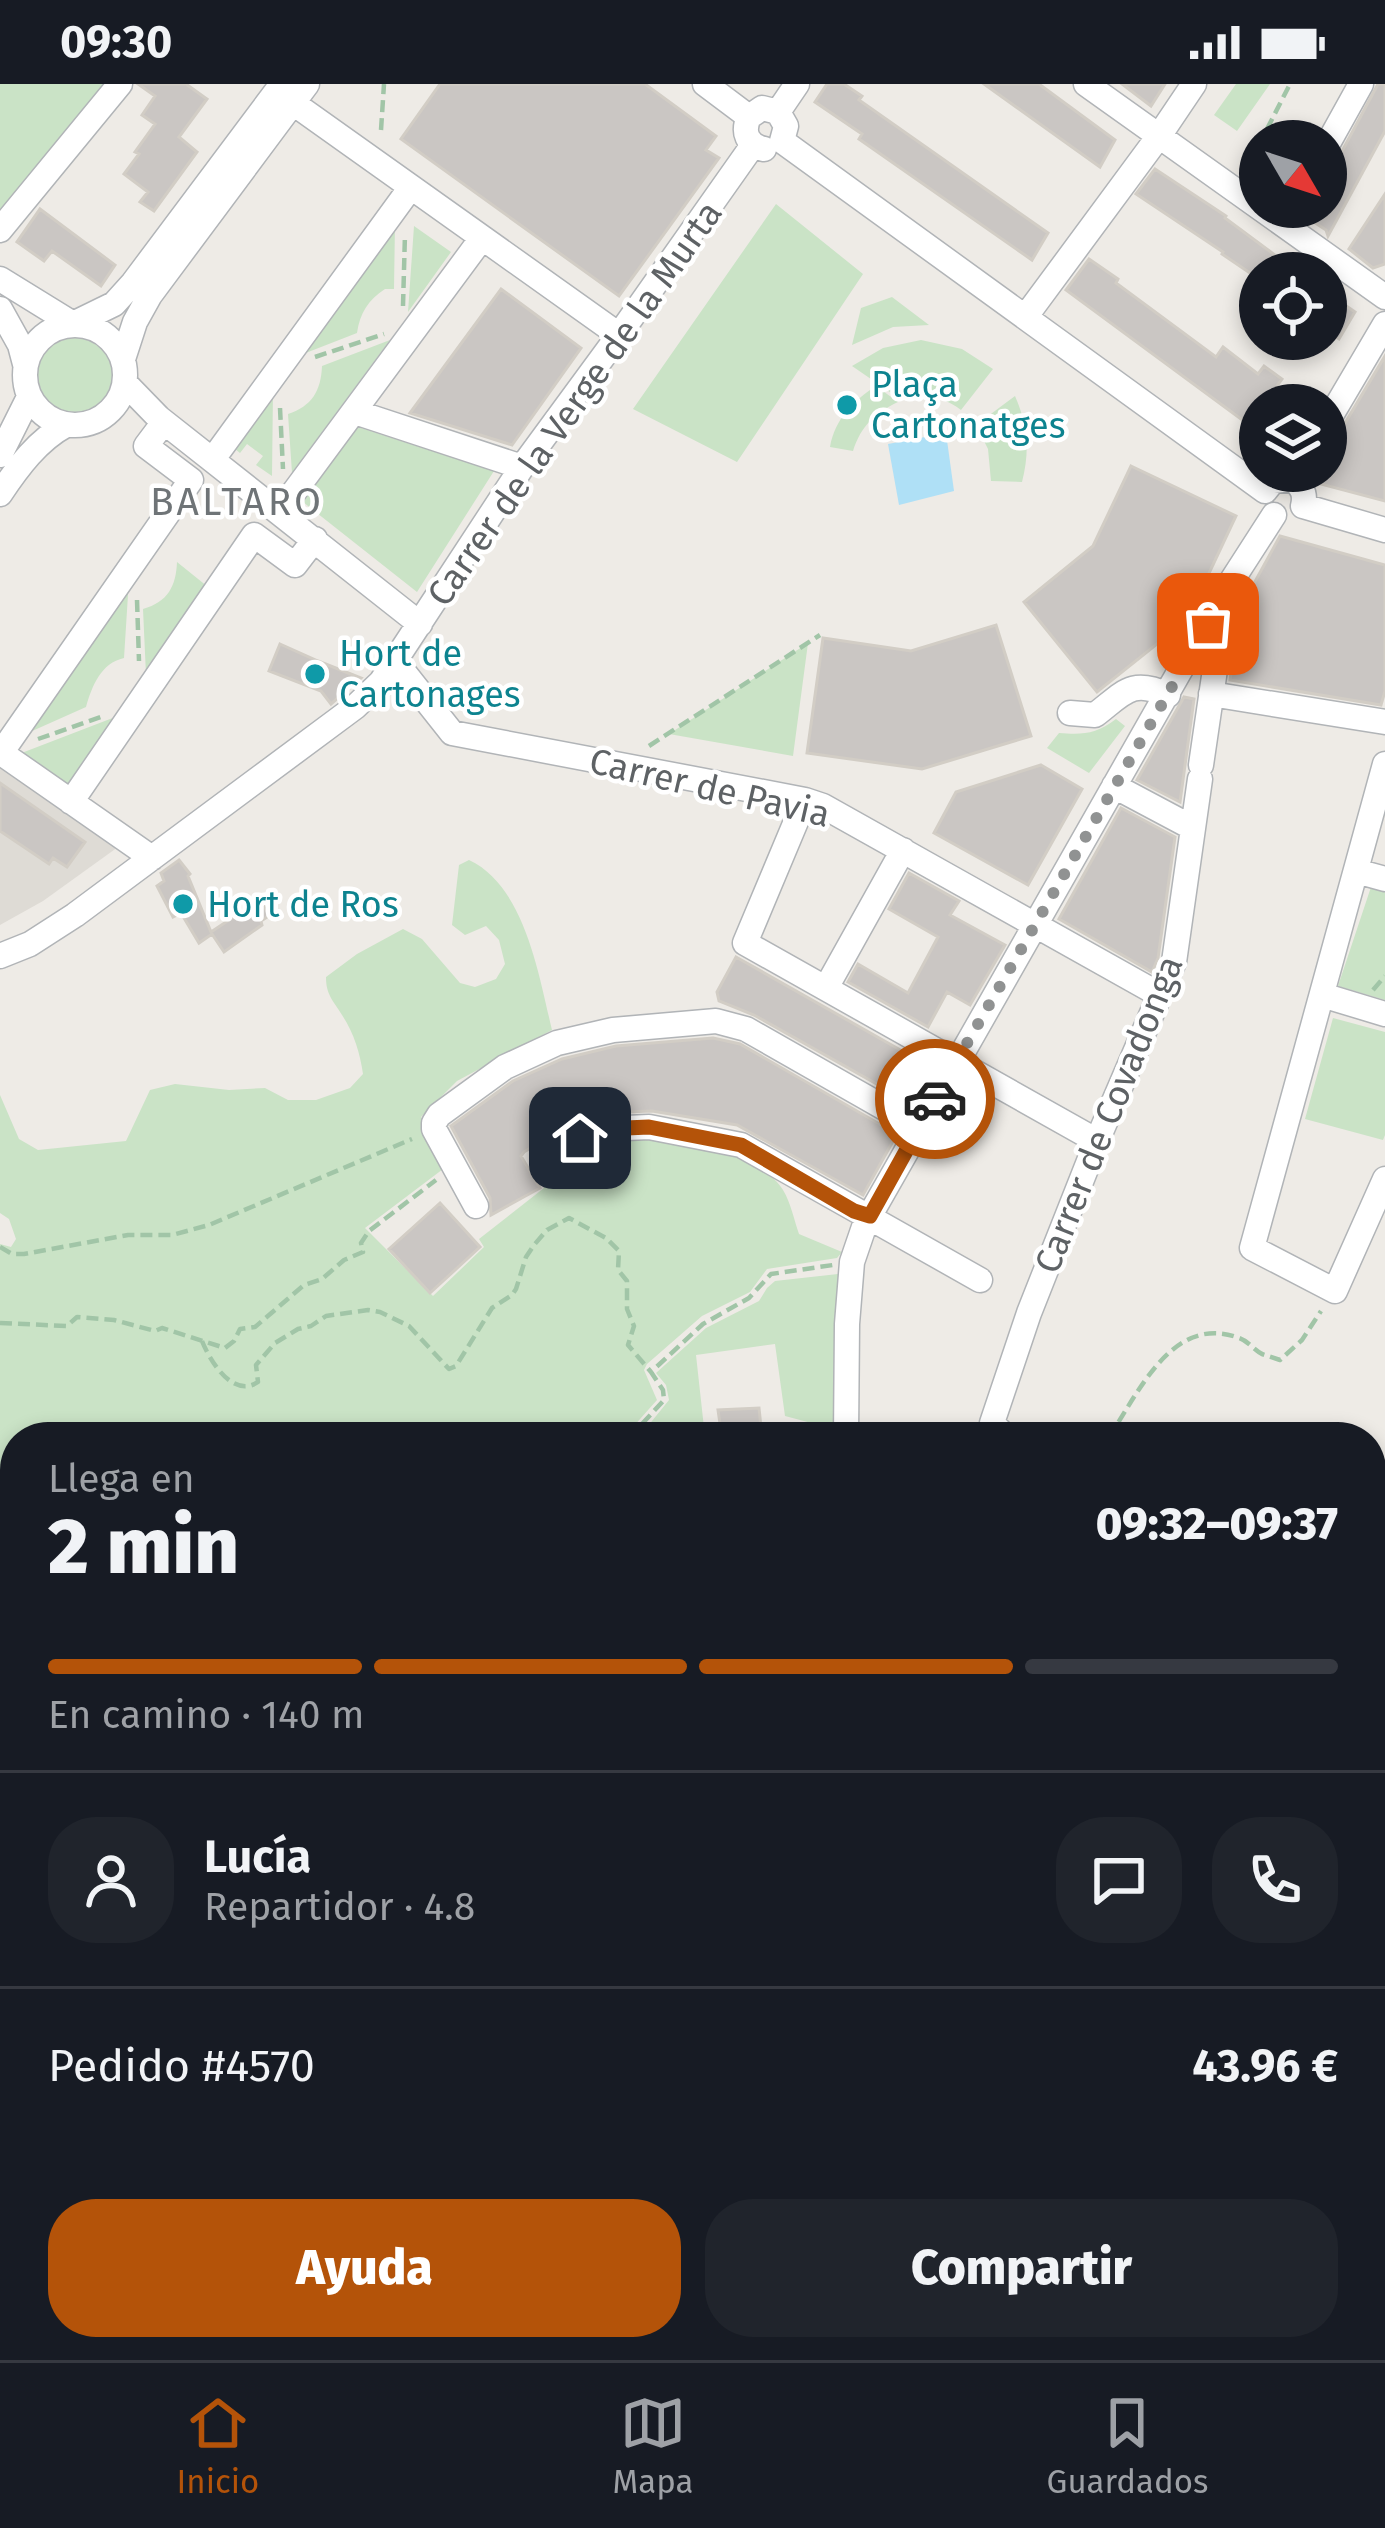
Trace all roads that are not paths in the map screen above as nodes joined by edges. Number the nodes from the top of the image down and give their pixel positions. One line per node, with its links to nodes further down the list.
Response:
1 (120, 84): 17 (street)
2 (704, 84): 9 (street)
3 (797, 84): 8 (street)
4 (1087, 84): 11 (street)
5 (1194, 84): 11 (street)
6 (1361, 84): 10 (street)
7 (294, 90): 15 (street); 23 (street); 27 (street)
8 (778, 112): 9 (street); 12 (street)
9 (749, 117): 13 (street)
10 (1341, 120)
11 (1159, 136): 14 (street); 22 (street)
12 (782, 141): 13 (street); 22 (street)
13 (753, 146): 25 (street, Carrer de la Verge de la Murta)
14 (1239, 186)
15 (404, 198): 18 (street); 35 (street)
16 (1301, 228): 20 (street)
17 (0, 230)
18 (482, 238): 25 (street); 31 (street)
19 (0, 279): 23 (street)
20 (1385, 298)
21 (0, 309): 26 (street)
22 (1026, 316): 40 (street)
23 (73, 324): 26 (street); 27 (street)
24 (1385, 324): 28 (street)
25 (620, 335): 36 (street, Carrer de la Verge de la Murta)
26 (25, 364): 29 (street)
27 (124, 371): 30 (street); 32 (street)
28 (1347, 388)
29 (29, 397): 33 (street); 34 (street)
30 (109, 411): 32 (street); 33 (street)
31 (355, 412): 36 (street); 42 (street)
32 (161, 420): 35 (street); 52 (street)
33 (66, 425): 39 (street)
34 (0, 455)
35 (213, 459): 42 (street)
36 (522, 467): 46 (street, Carrer de la Verge de la Murta)
37 (1271, 492): 40 (street)
38 (1303, 492): 41 (street)
39 (0, 494)
40 (1269, 503): 41 (street); 45 (street)
41 (1303, 506): 43 (street)
42 (280, 511): 44 (street)
43 (1385, 530)
44 (315, 539): 46 (street); 56 (street)
45 (1227, 588): 48 (street, Carrer de Covadonga); 49 (street)
46 (420, 624): 47 (street, Carrer de la Verge de la Murta)
47 (395, 661): 55 (street, Carrer de Pavia); 59 (street, Carrer de la Verge de la Murta)
48 (1211, 694): 51 (street); 57 (street, Carrer de Covadonga)
49 (1168, 695): 50 (street); 54 (street)
50 (1070, 713)
51 (1385, 722)
52 (1, 752): 56 (street)
53 (1385, 764): 60 (street)
54 (1114, 786): 57 (street); 62 (street)
55 (806, 800): 58 (street, Carrer de Pavia); 64 (street)
56 (71, 802): 59 (street)
57 (1193, 827): 65 (street, Carrer de Covadonga)
58 (904, 850): 62 (street, Carrer de Pavia); 64 (street)
59 (152, 858): 63 (street, Carrer de la Verge de la Murta)
60 (1356, 871): 61 (street); 66 (street)
61 (1385, 879)
62 (1036, 925): 65 (street, Carrer de Pavia); 68 (street)
63 (0, 956)
64 (826, 988): 68 (street)
65 (1160, 994): 71 (street, Carrer de Covadonga)
66 (1322, 995): 67 (street); 72 (street)
67 (1385, 1014)
68 (957, 1061): 69 (street); 71 (street)
69 (918, 1127): 73 (street); 74 (street)
70 (580, 1138): 74 (street)
71 (1097, 1141): 77 (street, Carrer de Covadonga)
72 (1385, 1179)
73 (476, 1206)
74 (870, 1216): 75 (street); 76 (street)
75 (980, 1280)
76 (846, 1422)
77 (992, 1422)

